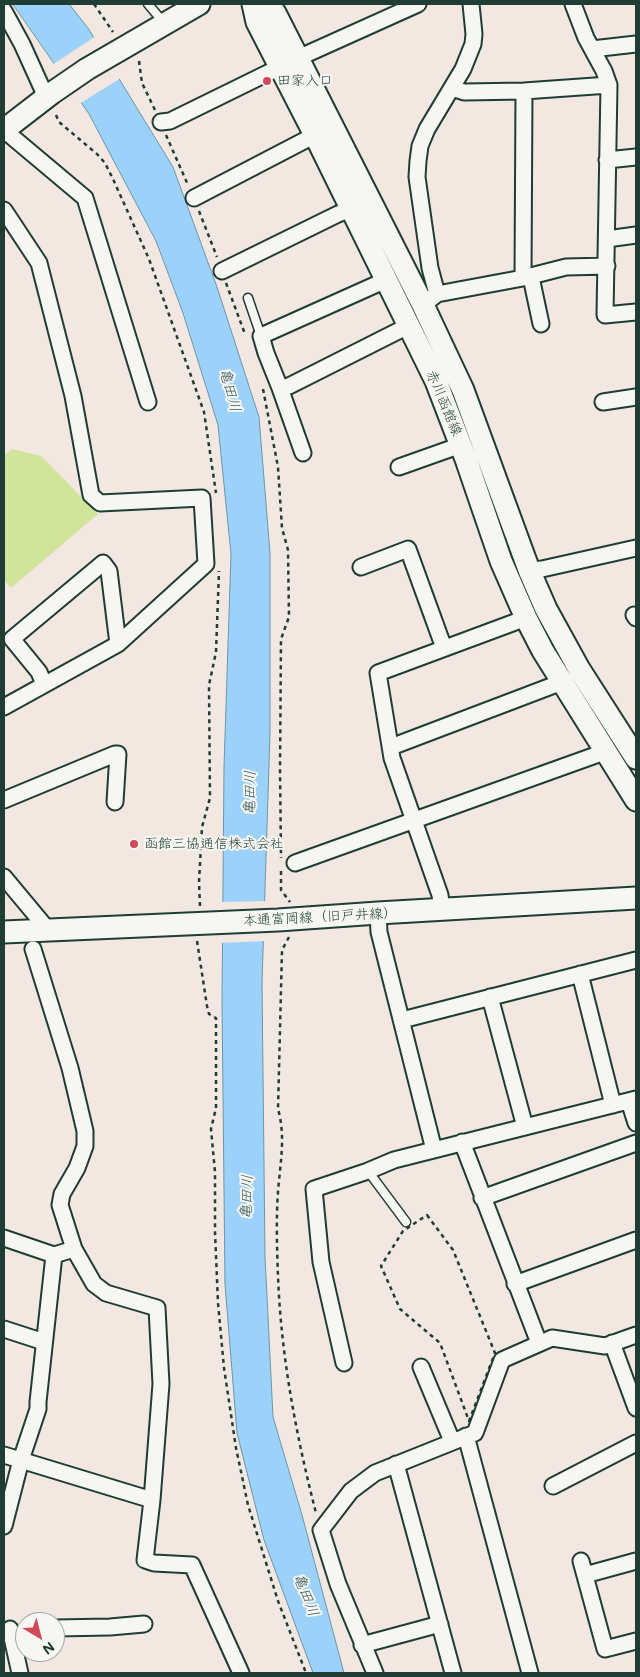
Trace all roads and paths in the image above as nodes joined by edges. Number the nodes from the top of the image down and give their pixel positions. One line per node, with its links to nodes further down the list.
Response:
1 (94, 4): 11 (path)
2 (148, 4): 10 (lane)
3 (199, 4): 10 (main road)
4 (253, 4): 15 (main road, 赤川函館線)
5 (269, 4): 15 (main road, 赤川函館線)
6 (418, 4): 15 (street)
7 (471, 4): 17 (street)
8 (573, 4): 13 (street)
9 (4, 11): 19 (street)
10 (164, 23): 11 (main road)
11 (116, 41): 19 (main road)
12 (636, 44): 13 (street)
13 (592, 48): 16 (street)
14 (139, 61): 20 (path)
15 (289, 63): 20 (street); 22 (main road, 赤川函館線); 35 (main road, 赤川函館線)
16 (609, 85): 18 (street); 24 (street)
17 (452, 88): 18 (street); 35 (street)
18 (524, 91): 32 (street)
19 (49, 95): 21 (main road)
20 (161, 122): 25 (path)
21 (4, 130): 43 (street)
22 (315, 135): 25 (street); 27 (main road, 赤川函館線)
23 (636, 157): 24 (street)
24 (607, 160): 29 (street)
25 (194, 198): 31 (path)
26 (4, 210): 52 (street)
27 (352, 210): 31 (street); 33 (main road, 赤川函館線)
28 (636, 235): 29 (street)
29 (607, 239): 30 (street)
30 (606, 266): 32 (street); 36 (street)
31 (222, 270): 39 (path)
32 (527, 278): 35 (street); 37 (street)
33 (386, 280): 38 (main road, 赤川函館線); 39 (street)
34 (248, 298): 39 (lane)
35 (430, 299): 50 (main road, 赤川函館線)
36 (636, 312)
37 (541, 324)
38 (408, 326): 41 (street); 45 (main road, 赤川函館線)
39 (254, 337): 41 (street)
40 (260, 380): 67 (path)
41 (280, 388): 46 (street)
42 (636, 397): 44 (street)
43 (148, 402)
44 (603, 402)
45 (461, 445): 47 (street); 51 (main road, 赤川函館線)
46 (303, 452)
47 (399, 466)
48 (636, 548): 50 (street)
49 (361, 567): 53 (street)
50 (529, 570): 58 (main road, 赤川函館線)
51 (526, 618): 53 (street); 54 (main road, 赤川函館線)
52 (118, 644): 55 (street); 55 (street)
53 (444, 648): 57 (street)
54 (562, 682): 57 (street); 59 (main road, 赤川函館線)
55 (44, 684): 56 (street)
56 (4, 707)
57 (391, 747): 63 (street)
58 (633, 747): 59 (main road)
59 (607, 751): 61 (main road, 赤川函館線); 63 (street)
60 (4, 800): 62 (street)
61 (636, 800)
62 (114, 802)
63 (413, 820): 64 (street); 68 (street)
64 (295, 863)
65 (4, 876): 71 (street)
66 (636, 898): 68 (main road, 本通富岡線（旧戸井線）)
67 (291, 904)
68 (442, 910): 69 (main road, 本通富岡線（旧戸井線）)
69 (378, 913): 70 (main road, 本通富岡線（旧戸井線）); 78 (street)
70 (284, 927): 72 (main road, 本通富岡線（旧戸井線）); 111 (path)
71 (49, 931): 72 (main road, 本通富岡線（旧戸井線）); 73 (main road, 本通富岡線（旧戸井線）)
72 (201, 931): 121 (path)
73 (4, 932)
74 (33, 949): 92 (street)
75 (636, 960): 76 (street)
76 (580, 974): 77 (street); 80 (street)
77 (490, 997): 78 (street); 82 (street)
78 (402, 1020): 85 (street)
79 (632, 1100): 80 (street); 81 (street)
80 (613, 1105): 82 (street)
81 (636, 1122)
82 (525, 1127): 83 (street)
83 (462, 1142): 85 (street); 87 (street)
84 (636, 1143): 87 (street)
85 (434, 1150): 86 (street)
86 (368, 1171): 89 (lane); 100 (street)
87 (482, 1198): 94 (street)
88 (427, 1215): 88 (path)
89 (406, 1222)
90 (4, 1238): 93 (street)
91 (636, 1240): 94 (street)
92 (74, 1249): 93 (street); 109 (street)
93 (54, 1255): 97 (street)
94 (515, 1284): 98 (street)
95 (4, 1329): 97 (street)
96 (636, 1335): 99 (street)
97 (44, 1342): 106 (street)
98 (539, 1343): 99 (street); 103 (street)
99 (612, 1343): 102 (street)
100 (344, 1362)
101 (421, 1367): 103 (street)
102 (636, 1408)
103 (459, 1439): 107 (street); 124 (street)
104 (636, 1443): 108 (street)
105 (4, 1455): 106 (street)
106 (21, 1460): 109 (street); 110 (street)
107 (396, 1464): 111 (street); 114 (street)
108 (553, 1486)
109 (152, 1500): 120 (street)
110 (4, 1526)
111 (321, 1530): 118 (street)
112 (636, 1561): 117 (street)
113 (144, 1624): 115 (street)
114 (440, 1624): 118 (street); 123 (street)
115 (65, 1628)
116 (13, 1629): 119 (street)
117 (636, 1641)
118 (362, 1645): 122 (street)
119 (20, 1673)
120 (241, 1673)
121 (306, 1673)
122 (375, 1673)
123 (454, 1673)
124 (530, 1673)

